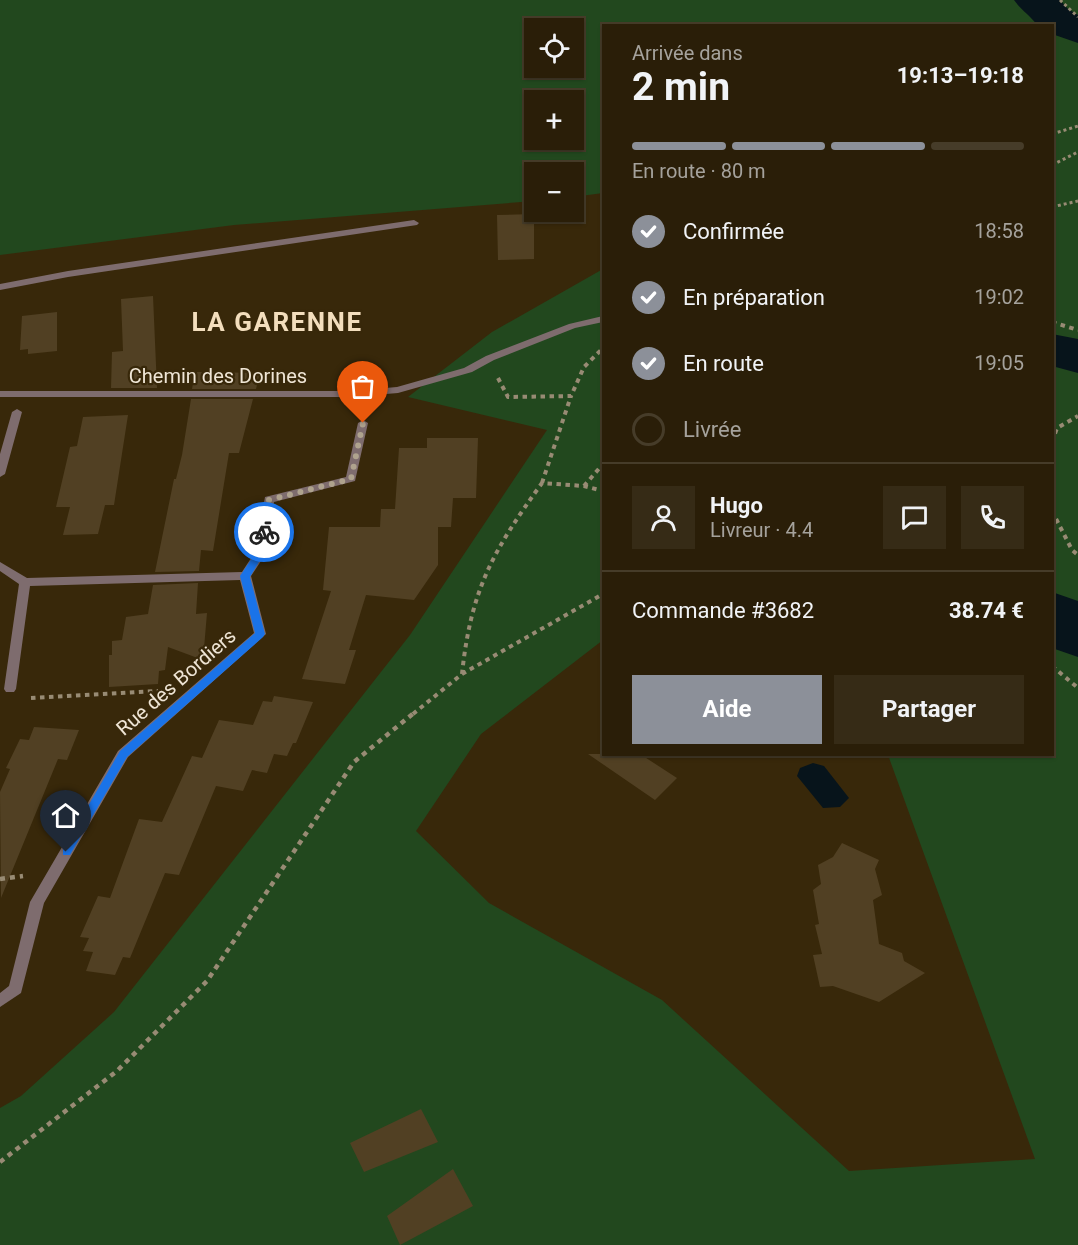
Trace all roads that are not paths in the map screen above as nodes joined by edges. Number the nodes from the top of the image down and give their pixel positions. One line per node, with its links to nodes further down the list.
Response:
1 (414, 223): 2 (street)
2 (0, 287)
3 (602, 319): 4 (street, Chemin des Dorines)
4 (0, 394)
5 (17, 412): 7 (street)
6 (363, 423): 9 (street)
7 (0, 474)
8 (0, 566): 10 (street)
9 (245, 576): 10 (street); 12 (street, Rue des Bordiers)
10 (25, 582): 11 (street)
11 (10, 689)
12 (0, 1001)

